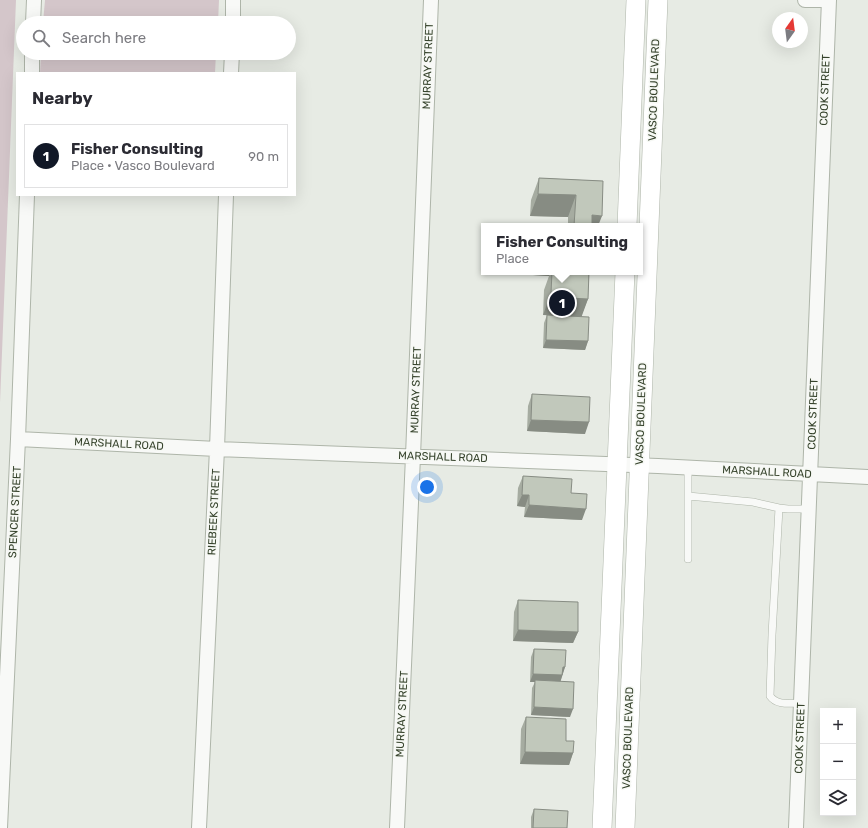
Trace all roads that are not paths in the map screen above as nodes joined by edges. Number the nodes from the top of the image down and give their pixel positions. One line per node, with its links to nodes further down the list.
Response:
1 (34, 0): 8 (street)
2 (234, 0): 9 (street)
3 (431, 0): 20 (street, MURRAY STREET)
4 (636, 0): 16 (main road, VASCO BOULEVARD)
5 (658, 0): 22 (main road, VASCO BOULEVARD)
6 (805, 0): 7 (street)
7 (829, 0): 24 (street, COOK STREET)
8 (34, 16)
9 (233, 16)
10 (32, 60): 12 (street)
11 (232, 60): 13 (street)
12 (32, 72)
13 (231, 72)
14 (27, 196): 18 (street, SPENCER STREET)
15 (226, 196): 19 (street, RIEBEEK STREET)
16 (627, 223)
17 (625, 275): 21 (main road, VASCO BOULEVARD)
18 (18, 439): 19 (street, MARSHALL ROAD); 31 (street, SPENCER STREET)
19 (217, 449): 20 (street, MARSHALL ROAD); 32 (street, RIEBEEK STREET)
20 (413, 456): 21 (street, MARSHALL ROAD); 33 (street, MURRAY STREET)
21 (617, 465): 22 (street, MARSHALL ROAD); 34 (main road, VASCO BOULEVARD)
22 (639, 465): 23 (street, MARSHALL ROAD); 35 (main road, VASCO BOULEVARD)
23 (688, 468): 24 (street, MARSHALL ROAD); 26 (lane)
24 (811, 474): 25 (street, MARSHALL ROAD); 28 (street, COOK STREET)
25 (868, 477)
26 (688, 496): 27 (lane); 29 (lane)
27 (779, 508): 28 (lane); 30 (lane)
28 (809, 509): 30 (street, COOK STREET)
29 (688, 559)
30 (801, 703): 36 (street, COOK STREET)
31 (0, 828)
32 (199, 828)
33 (397, 828)
34 (602, 828)
35 (625, 828)
36 (796, 828)

